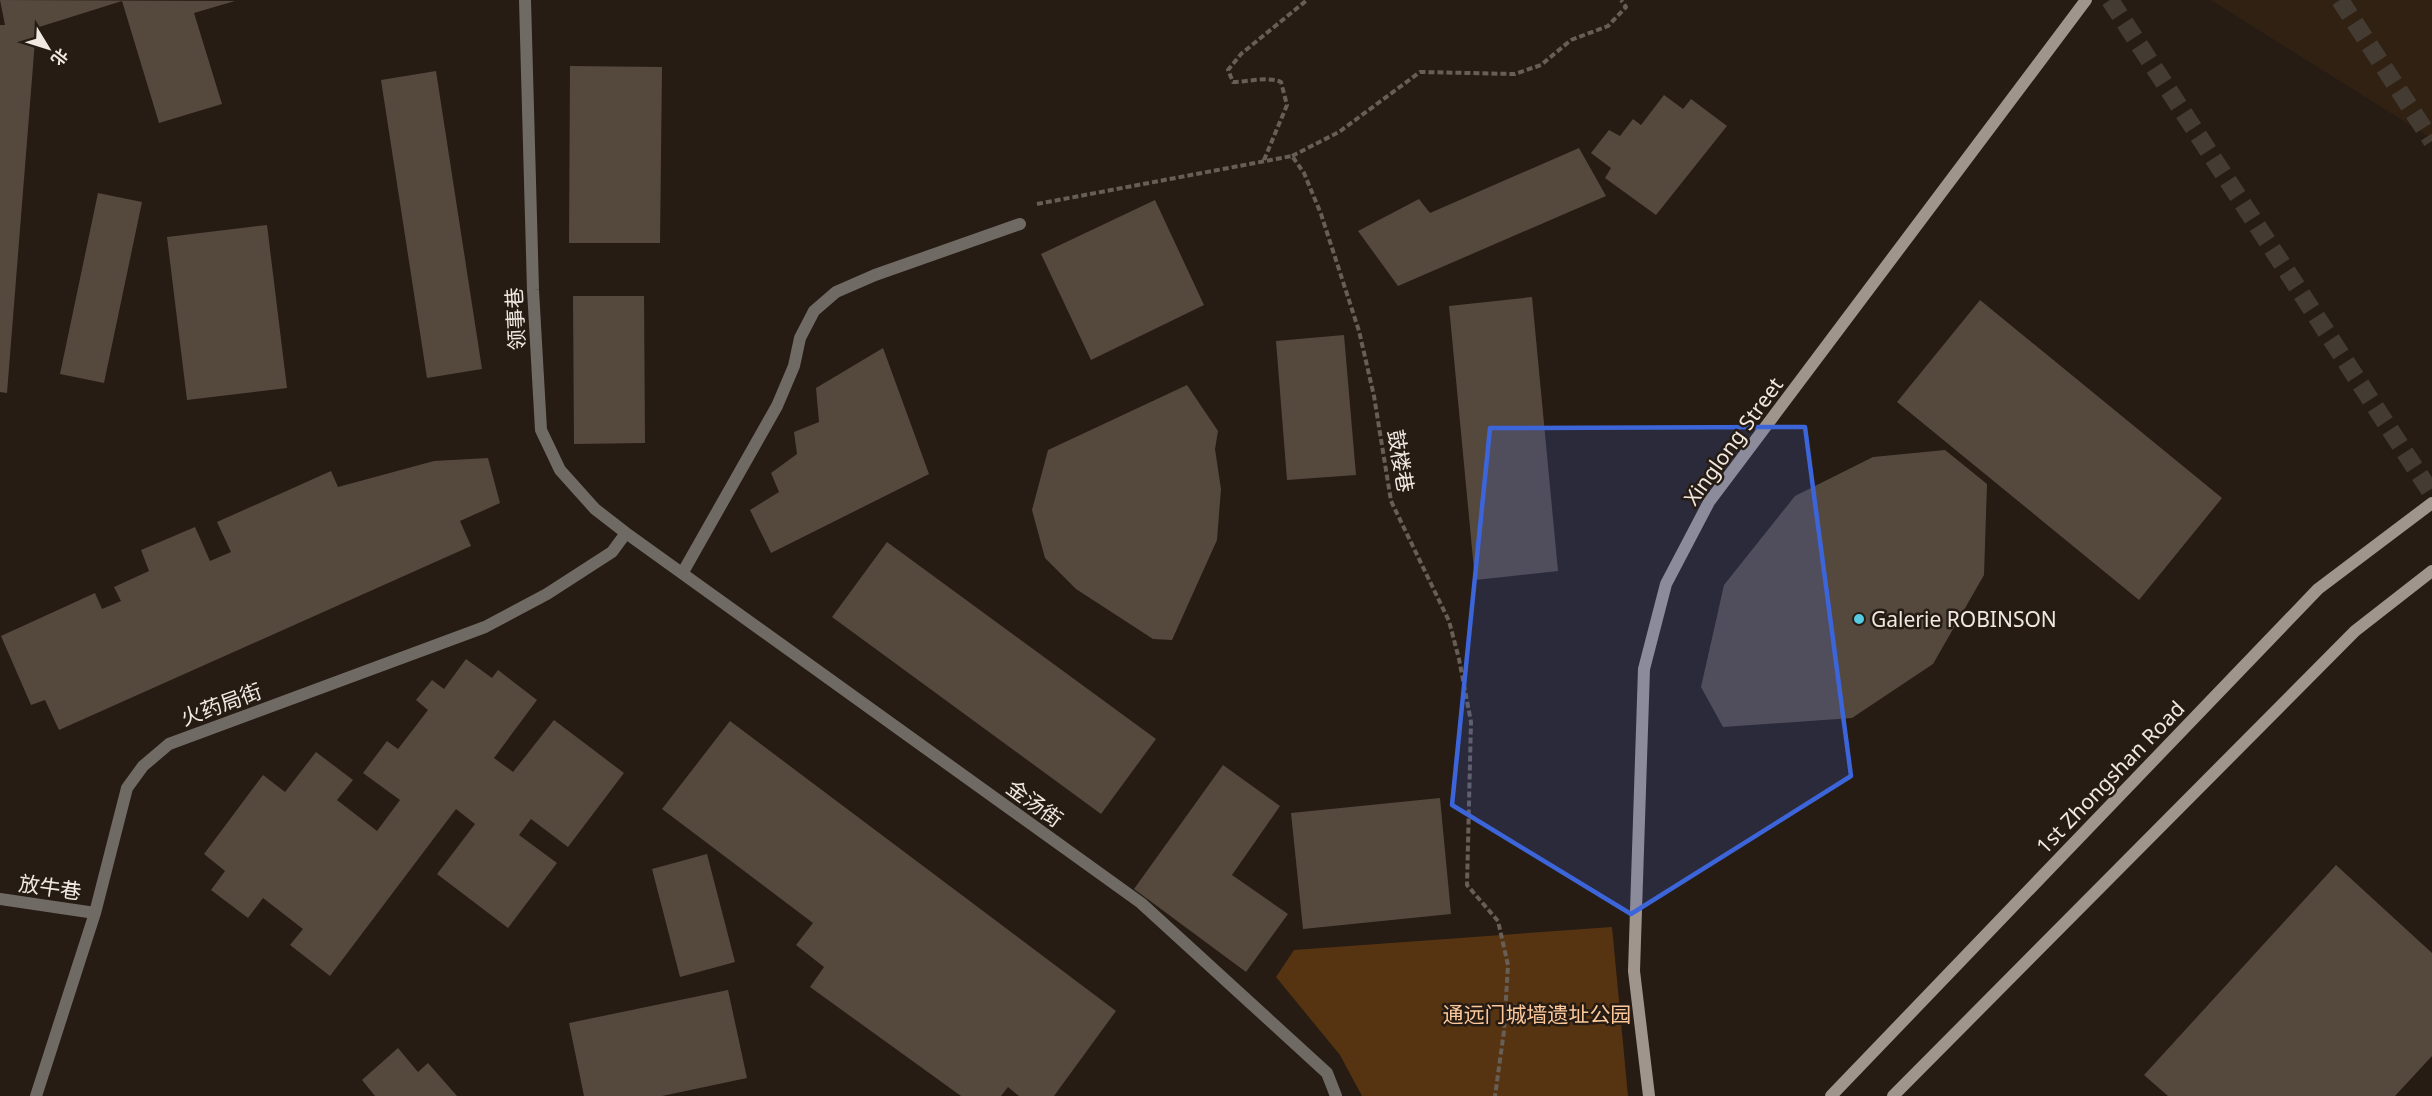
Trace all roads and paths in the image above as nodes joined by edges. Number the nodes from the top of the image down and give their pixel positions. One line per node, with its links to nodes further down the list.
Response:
1 (525, 0): 9 (street, 领事巷)
2 (1307, 0): 6 (path)
3 (1621, 0): 5 (path)
4 (2086, 0): 17 (main road, Xinglong Street)
5 (1292, 156): 6 (path); 16 (path, 鼓楼巷)
6 (1263, 161): 7 (path)
7 (1020, 224): 11 (street)
8 (2432, 503): 18 (main road, 1st Zhongshan Road)
9 (626, 533): 11 (street, 领事巷); 13 (street, 火药局街)
10 (2432, 571): 19 (main road)
11 (683, 572): 15 (street, 金汤街)
12 (0, 899): 13 (street, 放牛巷)
13 (95, 913): 14 (street, 火药局街)
14 (36, 1096)
15 (1336, 1096)
16 (1495, 1096)
17 (1648, 1096)
18 (1831, 1096)
19 (1893, 1096)

